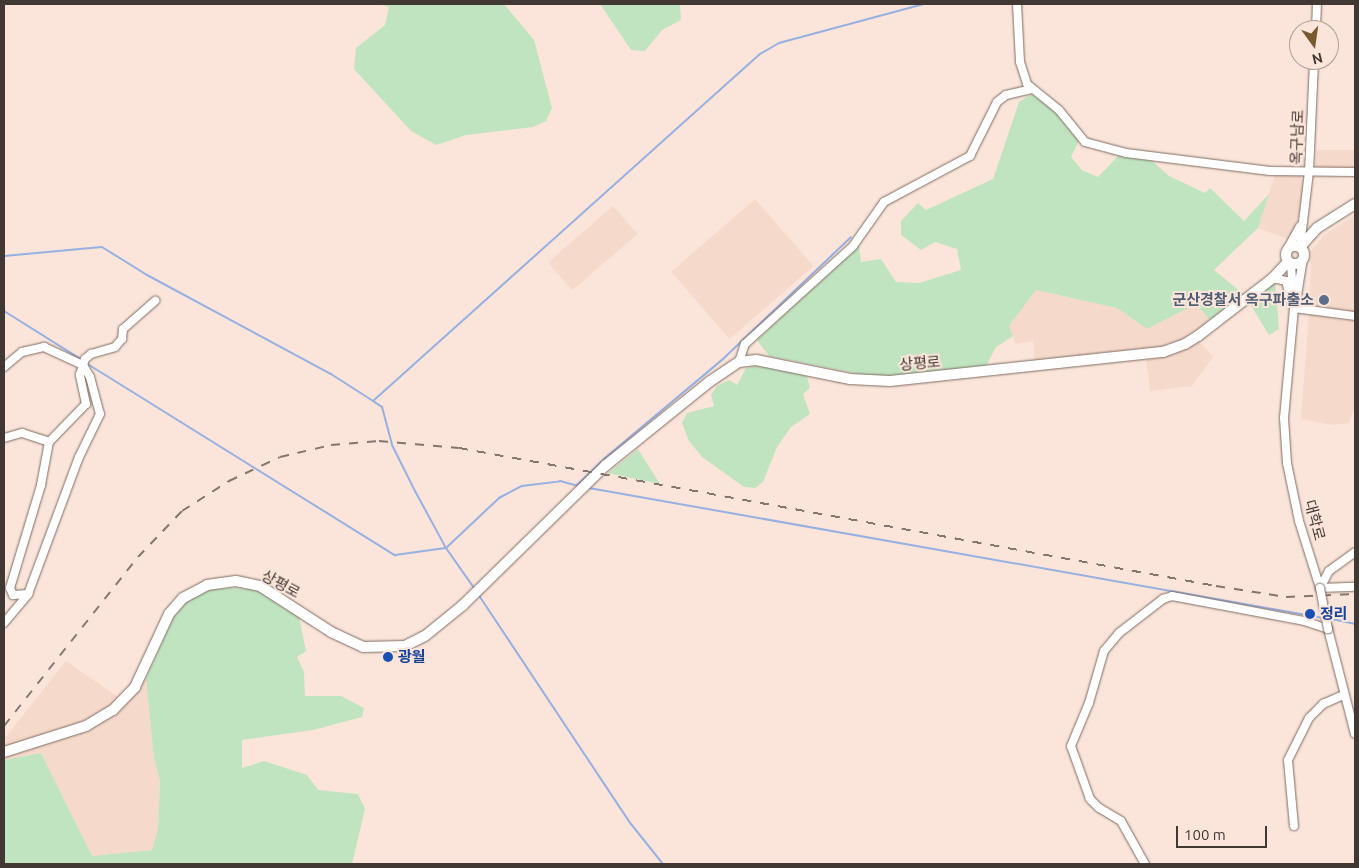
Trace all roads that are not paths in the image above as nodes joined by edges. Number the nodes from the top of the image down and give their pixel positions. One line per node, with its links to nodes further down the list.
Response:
1 (1016, 4): 5 (street)
2 (1317, 4): 3 (street)
3 (1316, 20)
4 (1314, 70): 8 (street, 옥구남로)
5 (1022, 73): 6 (street); 7 (street)
6 (1031, 89): 7 (street); 8 (street)
7 (1017, 92): 20 (street)
8 (1310, 172): 9 (street); 11 (street, 옥구남로)
9 (1355, 172)
10 (1355, 204): 13 (main road)
11 (1305, 215): 12 (street); 13 (street, 옥구남로)
12 (1288, 248): 13 (main road); 14 (main road)
13 (1302, 254): 14 (main road); 17 (street, 대학로)
14 (1289, 263): 15 (main road, 상평로); 17 (street, 대학로)
15 (1273, 278): 17 (street); 20 (main road, 상평로)
16 (155, 301): 19 (street)
17 (1294, 308): 18 (street); 26 (street, 대학로)
18 (1355, 316)
19 (84, 362): 21 (street); 23 (street); 27 (street)
20 (739, 362): 32 (main road, 상평로)
21 (4, 366)
22 (4, 438): 23 (street)
23 (50, 442): 27 (street)
24 (1355, 552): 26 (street)
25 (1355, 587): 26 (street)
26 (1320, 588): 29 (street, 대학로, bridge)
27 (28, 594): 28 (street)
28 (4, 622)
29 (1328, 629): 30 (street, 대학로); 34 (street)
30 (1344, 695): 31 (street, 대학로); 33 (street)
31 (1355, 734)
32 (4, 752)
33 (1294, 826)
34 (1145, 864)

